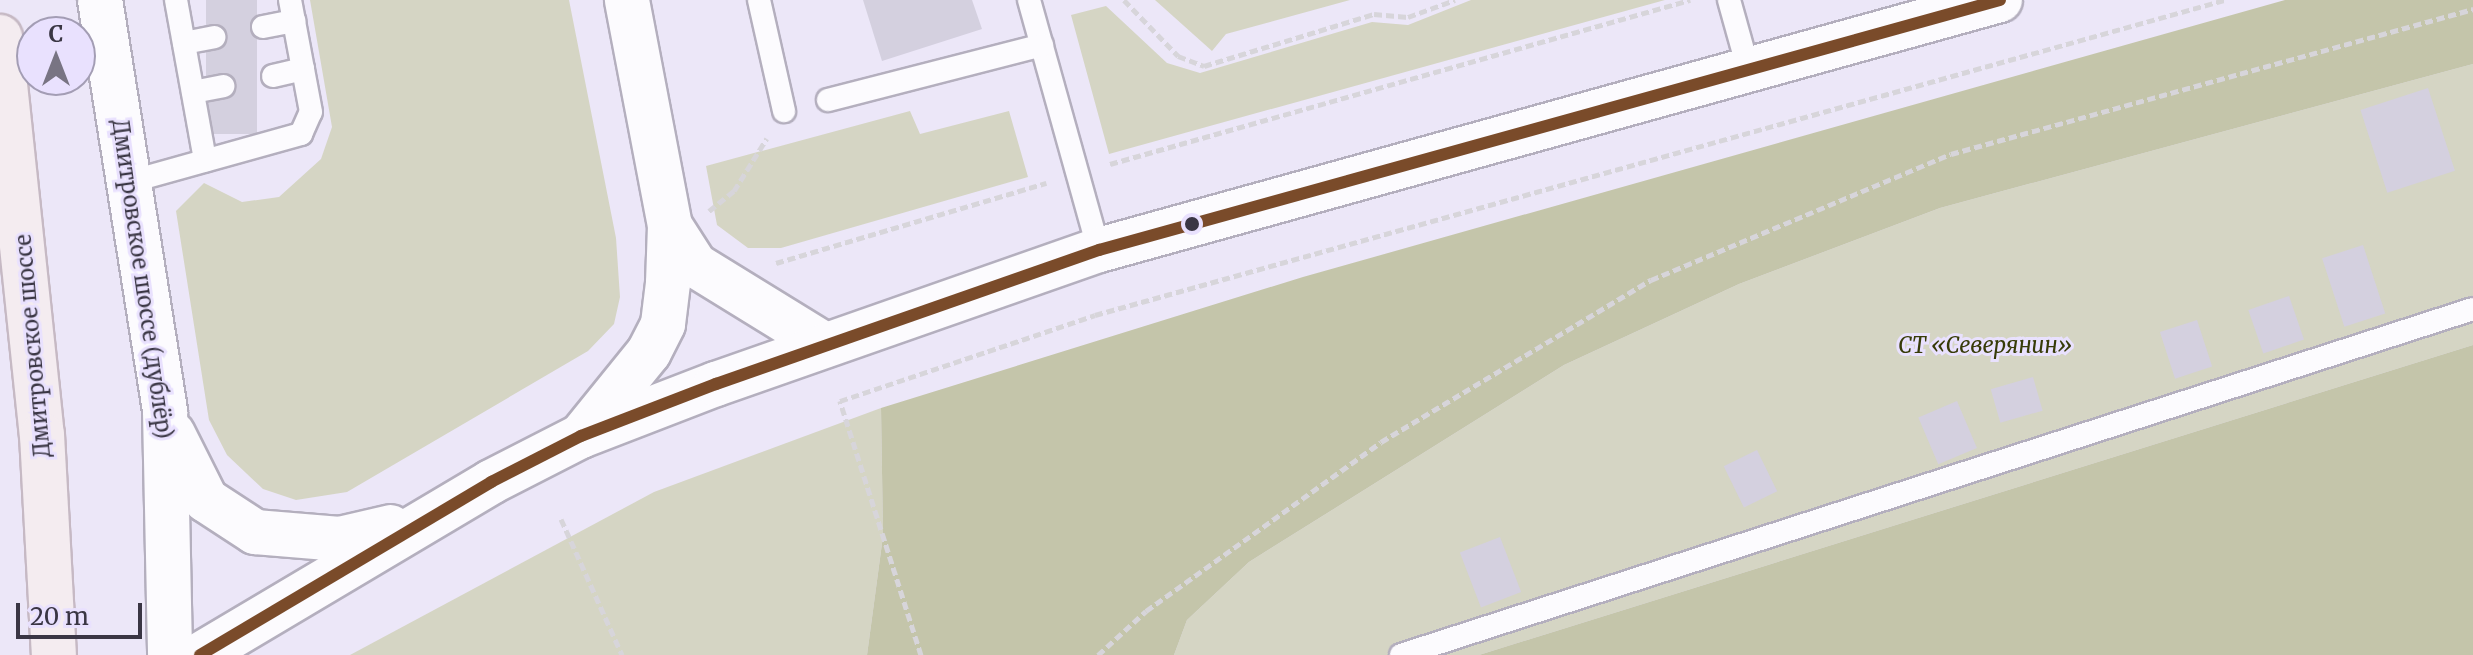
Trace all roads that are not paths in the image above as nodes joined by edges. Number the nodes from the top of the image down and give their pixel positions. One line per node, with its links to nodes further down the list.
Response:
1 (100, 0): 22 (street, Дмитровское шоссе (дублёр))
2 (176, 0): 12 (lane)
3 (627, 0): 23 (street)
4 (759, 0): 20 (lane)
5 (1029, 0): 13 (lane)
6 (1729, 0): 14 (lane)
7 (2000, 0): 14 (street)
8 (292, 10): 9 (lane); 15 (lane)
9 (263, 27)
10 (0, 37): 30 (highway, Дмитровское шоссе, bridge)
11 (214, 37): 12 (lane)
12 (184, 43): 18 (lane)
13 (1042, 45): 19 (lane); 24 (lane)
14 (1748, 68): 24 (street)
15 (303, 69): 16 (lane); 21 (lane)
16 (273, 76)
17 (223, 86): 18 (lane)
18 (193, 92): 21 (lane)
19 (828, 100)
20 (784, 111)
21 (205, 160): 22 (lane)
22 (129, 182): 27 (street, Дмитровское шоссе (дублёр))
23 (687, 220): 26 (street); 28 (street)
24 (1099, 250): 26 (street)
25 (2473, 309): 33 (lane)
26 (825, 345): 28 (street)
27 (165, 412): 29 (street); 31 (street, Дмитровское шоссе (дублёр))
28 (581, 436): 29 (street)
29 (421, 520): 32 (street)
30 (54, 655)
31 (170, 655)
32 (200, 655)
33 (1401, 655)

